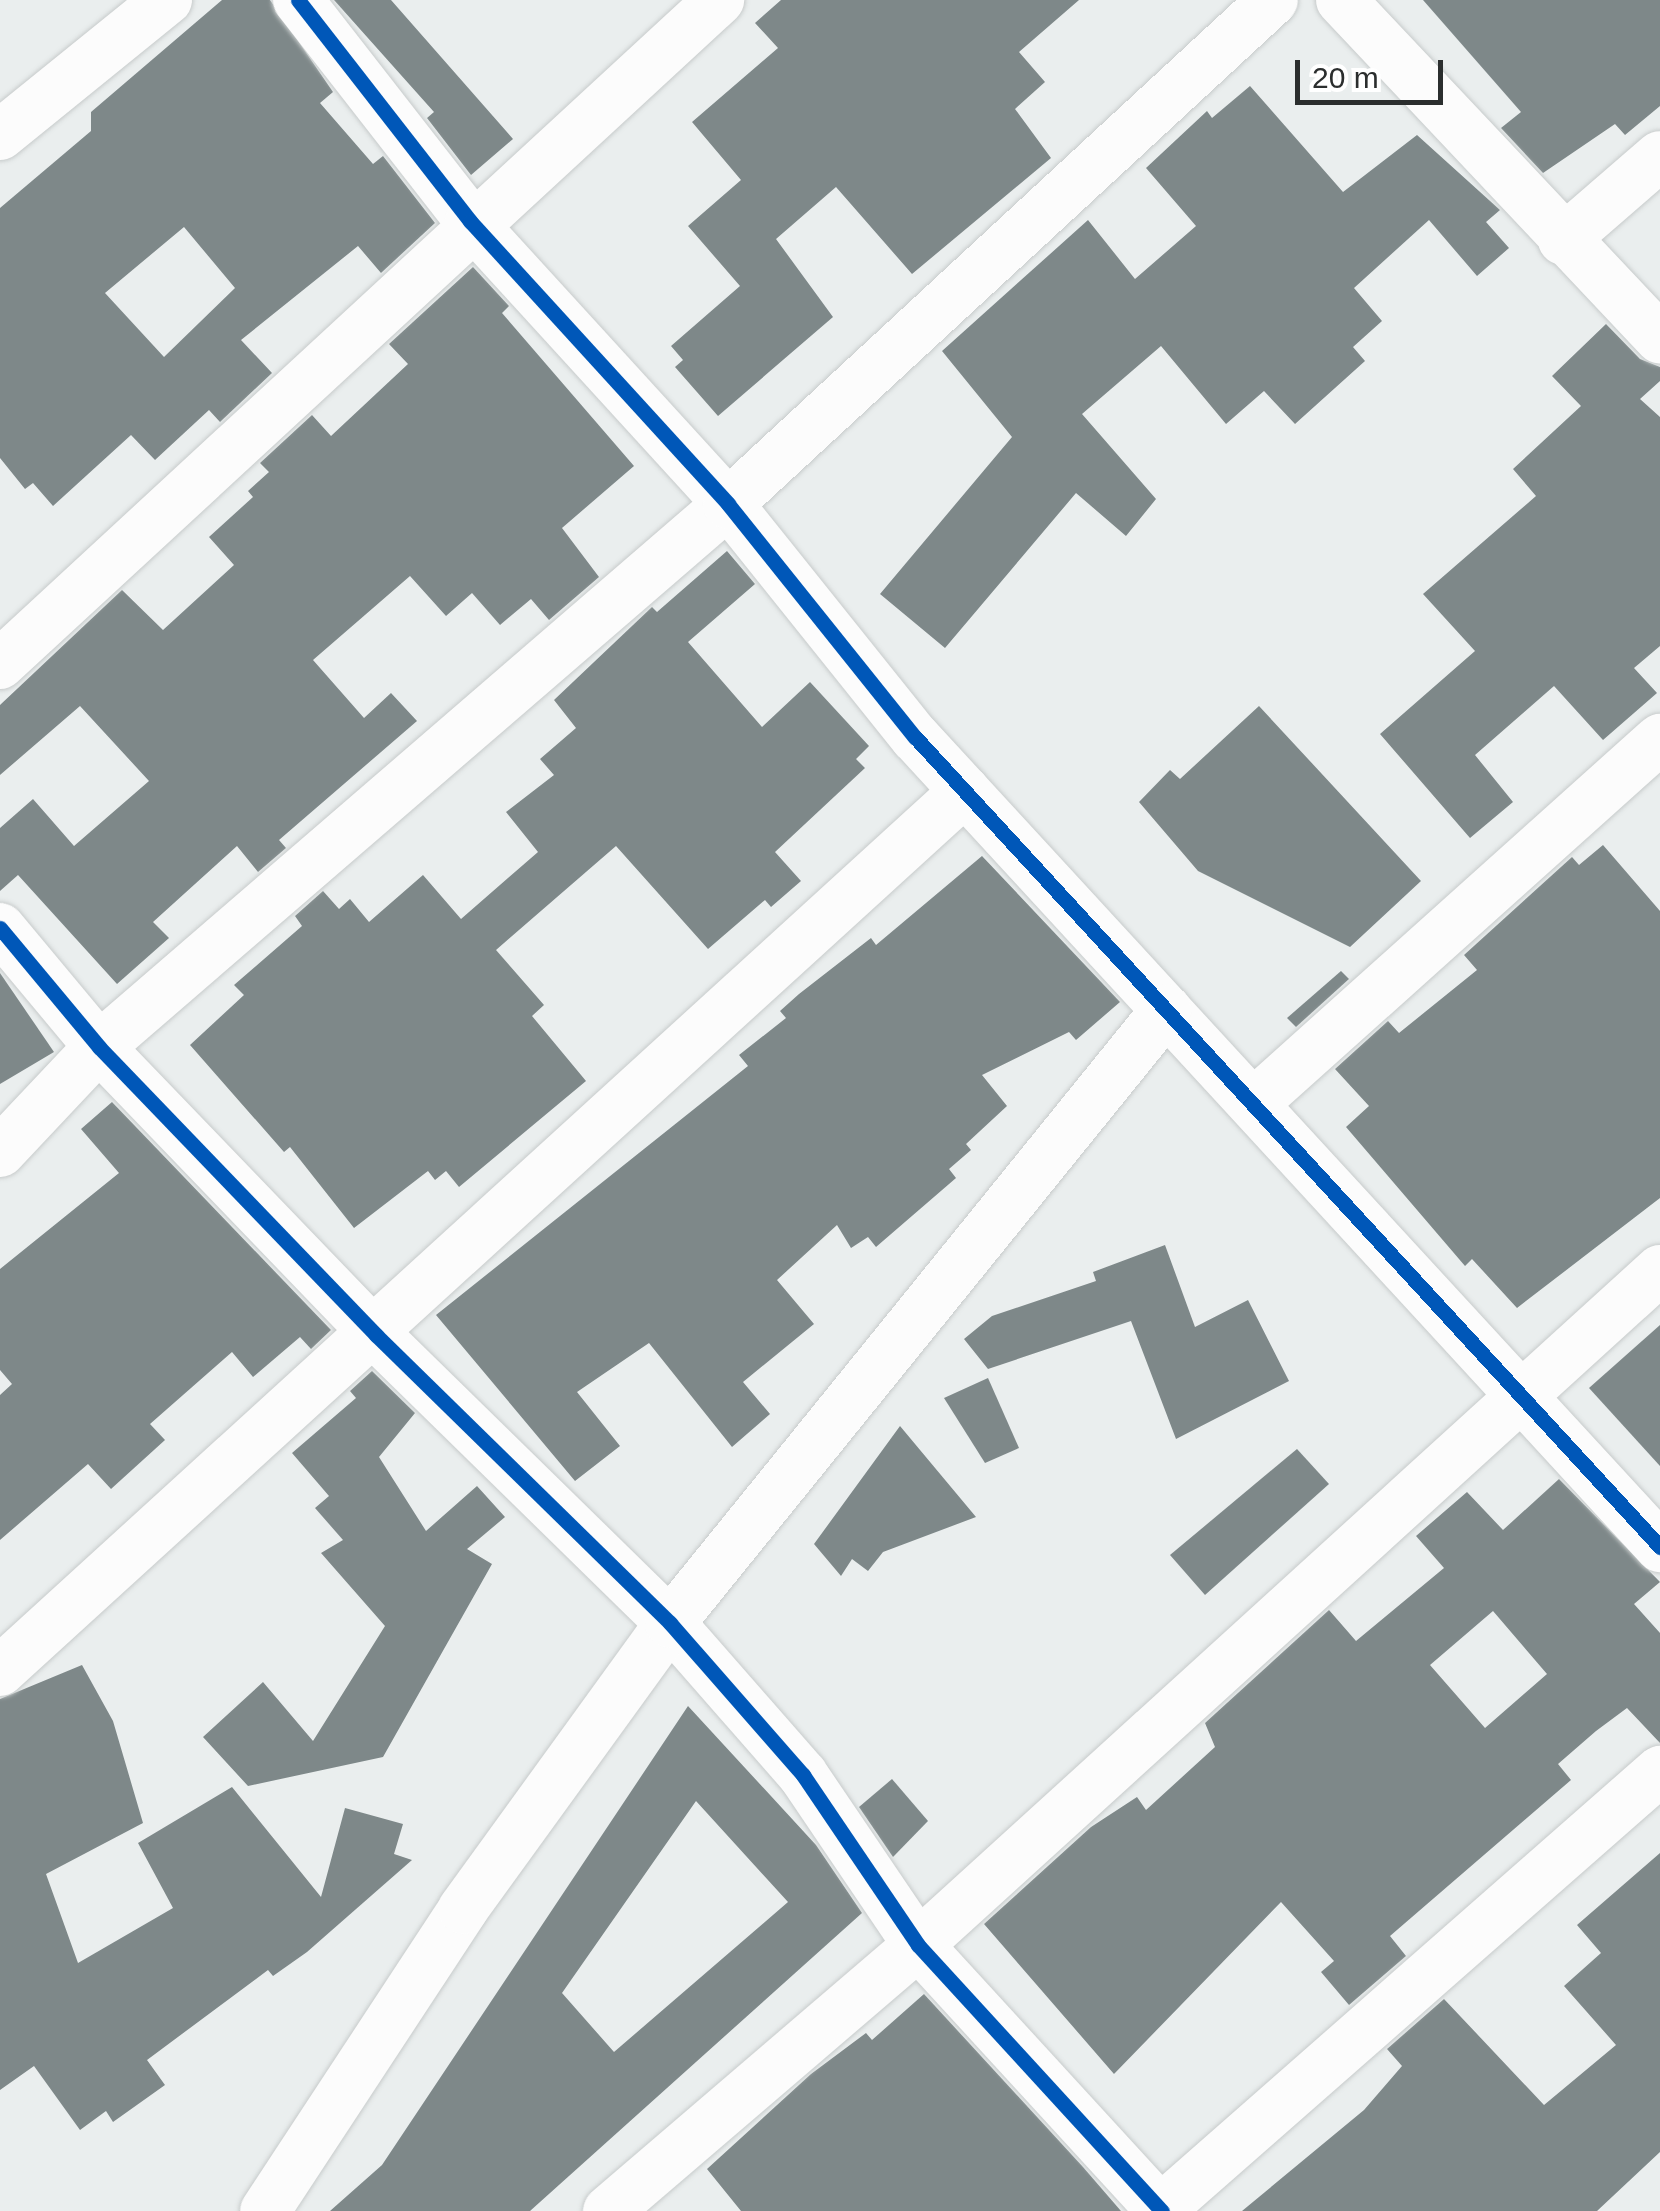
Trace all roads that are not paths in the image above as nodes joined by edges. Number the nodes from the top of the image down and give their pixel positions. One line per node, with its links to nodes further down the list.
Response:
1 (167, 0): 6 (street)
2 (298, 0): 8 (street)
3 (719, 0): 8 (street)
4 (1273, 0): 11 (street)
5 (1342, 0): 9 (street)
6 (0, 136)
7 (1660, 156): 9 (street)
8 (470, 222): 11 (street); 12 (street)
9 (1563, 240): 10 (street)
10 (1660, 339)
11 (728, 504): 14 (street); 17 (street)
12 (0, 664)
13 (1660, 739): 18 (street)
14 (966, 791): 16 (street); 21 (street)
15 (0, 928): 17 (street)
16 (1166, 1010): 18 (street); 24 (street)
17 (99, 1047): 19 (street); 21 (street)
18 (1252, 1104): 22 (street)
19 (0, 1152)
20 (1660, 1270): 22 (street)
21 (376, 1335): 24 (street); 25 (street)
22 (1523, 1398): 23 (street); 27 (street)
23 (1660, 1547)
24 (670, 1623): 27 (street); 29 (street)
25 (0, 1671)
26 (1660, 1771): 28 (street)
27 (918, 1945): 28 (street); 30 (street)
28 (1161, 2210)
29 (265, 2211)
30 (608, 2211)

